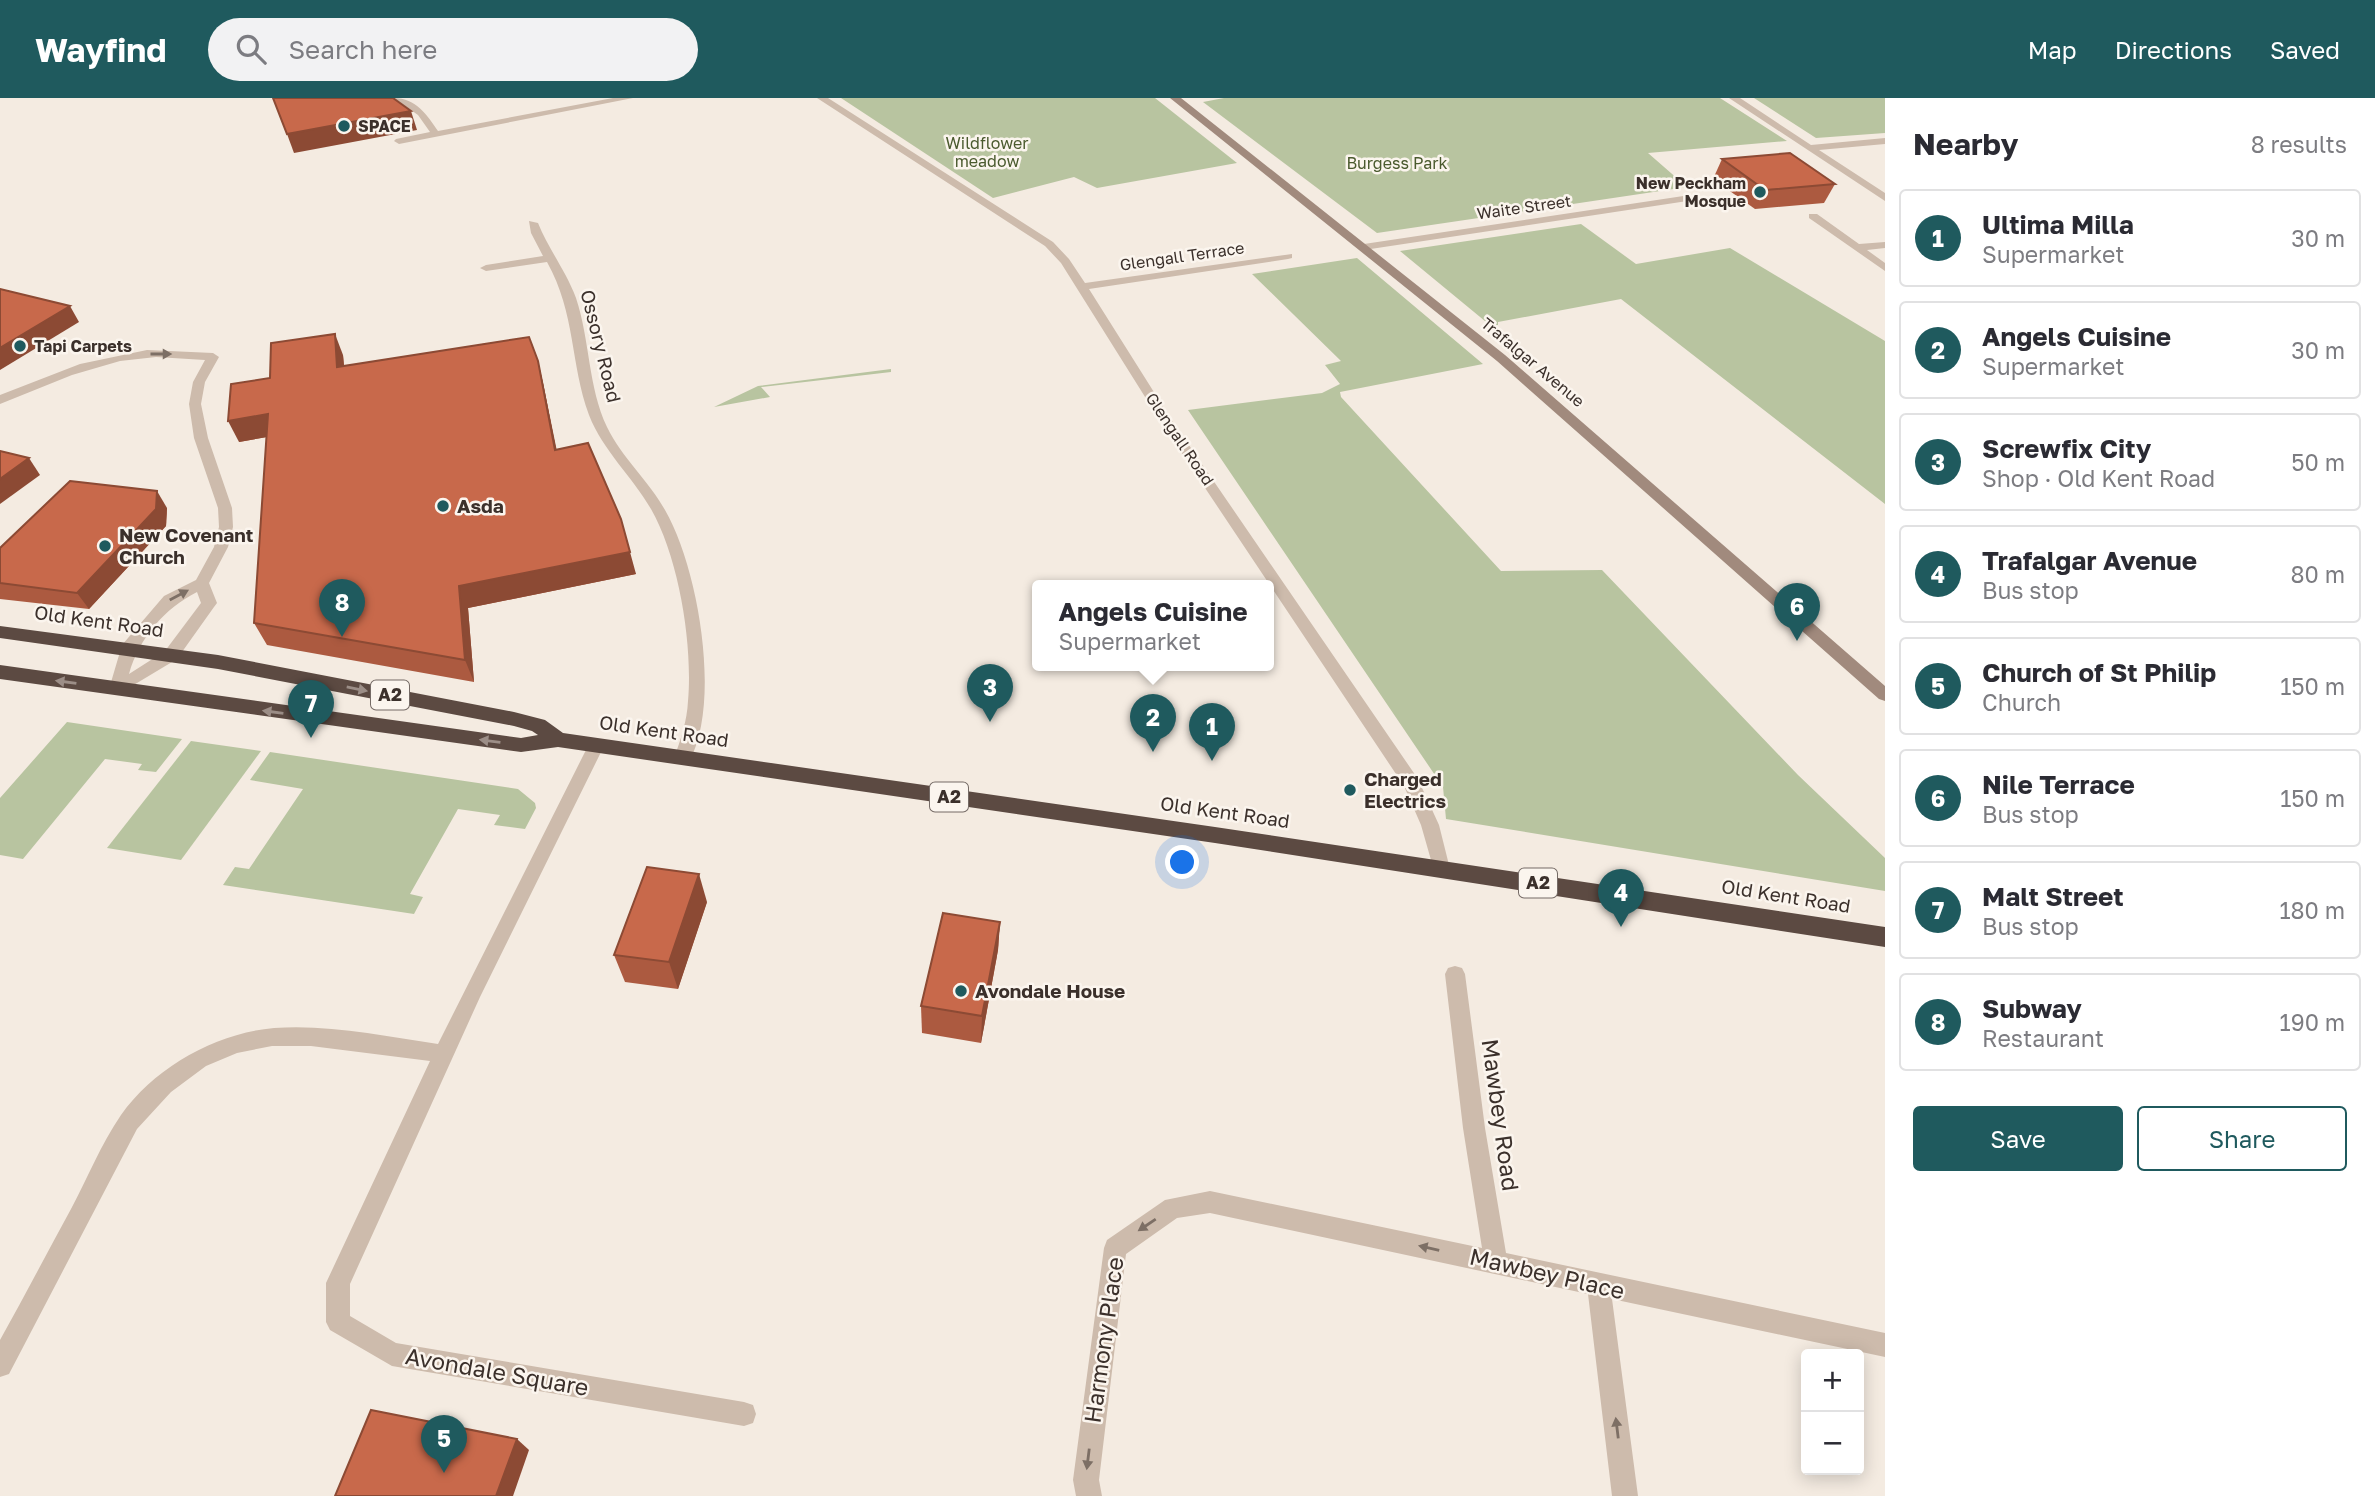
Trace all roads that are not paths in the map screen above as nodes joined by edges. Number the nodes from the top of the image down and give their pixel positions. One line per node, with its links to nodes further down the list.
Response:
1 (399, 98): 6 (street)
2 (628, 98): 6 (street)
3 (821, 98): 21 (street, Glengall Road)
4 (1734, 98): 9 (street)
5 (1179, 99): 15 (main road, Trafalgar Avenue)
6 (436, 134): 7 (street)
7 (399, 141)
8 (1885, 141): 9 (street)
9 (1810, 148): 11 (street)
10 (1690, 198): 15 (street, Waite Street)
11 (1885, 198)
12 (1813, 216): 16 (street)
13 (533, 223): 18 (street, Ossory Road)
14 (1885, 245): 16 (street)
15 (1364, 247): 28 (main road, Trafalgar Avenue)
16 (1857, 248): 20 (street)
17 (1288, 256): 21 (street, Glengall Terrace)
18 (551, 258): 19 (street); 32 (street, Ossory Road)
19 (486, 268)
20 (1885, 268)
21 (1082, 287): 33 (street, Glengall Road)
22 (0, 400): 23 (street, one-way to 23)
23 (202, 583): 25 (street, one-way to 23); 26 (street)
24 (0, 632): 25 (highway, Old Kent Road / A2)
25 (128, 649): 26 (highway, Old Kent Road / A2); 29 (street)
26 (172, 655): 29 (street); 30 (highway, Old Kent Road / A2, one-way to 30)
27 (0, 672): 29 (highway, Old Kent Road / A2, one-way to 27)
28 (1881, 688)
29 (117, 689): 30 (highway, Old Kent Road / A2, one-way to 29)
30 (558, 740): 31 (highway, Old Kent Road / A2)
31 (596, 746): 32 (highway, Old Kent Road / A2); 36 (street, Avondale Square)
32 (684, 758): 33 (highway, Old Kent Road / A2)
33 (1441, 869): 34 (highway, Old Kent Road / A2)
34 (1885, 937)
35 (1455, 974): 38 (street, Mawbey Road)
36 (443, 1054): 41 (street); 42 (street, Avondale Square)
37 (1210, 1202): 38 (street, Mawbey Place, one-way to 37); 43 (street, Harmony Place, one-way to 43)
38 (1496, 1263): 39 (street, Mawbey Place)
39 (1598, 1286): 40 (street, Mawbey Place); 44 (street, one-way to 39)
40 (1885, 1345)
41 (0, 1364)
42 (744, 1414)
43 (1089, 1496)
44 (1625, 1496)

